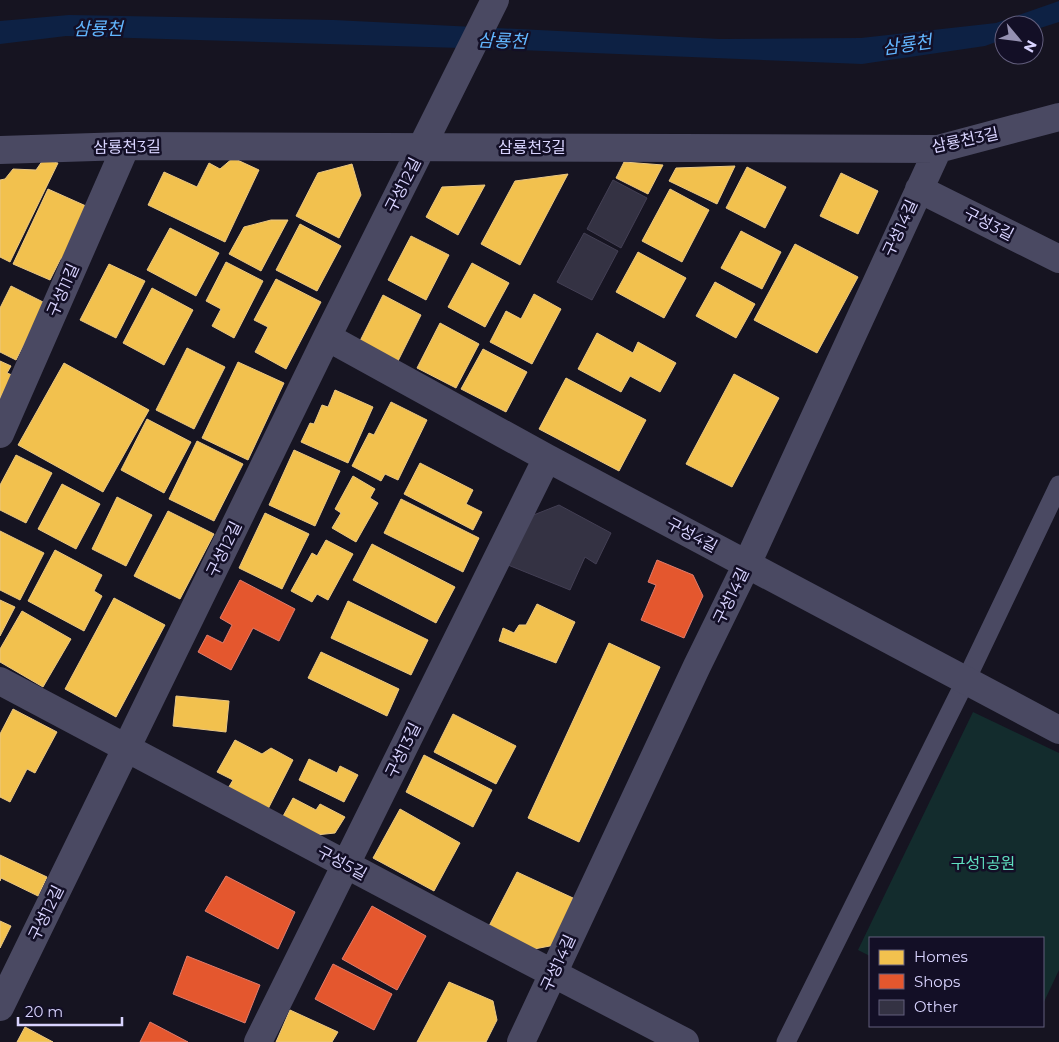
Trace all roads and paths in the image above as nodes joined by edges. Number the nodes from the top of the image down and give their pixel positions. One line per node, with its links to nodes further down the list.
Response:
1 (495, 0): 4 (street, 구성12길)
2 (1059, 117): 5 (street, 삼룡천3길)
3 (126, 146): 4 (street, 삼룡천3길); 6 (street, 삼룡천3길); 10 (street, 구성11길)
4 (422, 147): 5 (street, 삼룡천3길); 9 (street, 구성12길)
5 (938, 149): 7 (street, 구성14길)
6 (0, 150)
7 (919, 189): 8 (street, 구성3길); 13 (street, 구성14길)
8 (1059, 259)
9 (327, 337): 11 (street, 구성4길); 17 (street, 구성12길)
10 (0, 434)
11 (547, 458): 13 (street, 구성4길); 18 (street, 구성13길)
12 (1059, 485): 14 (lane)
13 (747, 564): 14 (street, 구성4길); 19 (street, 구성14길)
14 (966, 680): 16 (street, 구성4길); 24 (lane)
15 (0, 681): 17 (street, 구성5길)
16 (1059, 730)
17 (126, 748): 18 (street, 구성5길); 20 (street, 구성12길)
18 (346, 865): 19 (street, 구성5길); 21 (street, 구성13길)
19 (553, 974): 22 (street, 구성14길); 23 (street, 구성5길)
20 (0, 1007)
21 (258, 1042)
22 (521, 1042)
23 (685, 1042)
24 (786, 1042)

